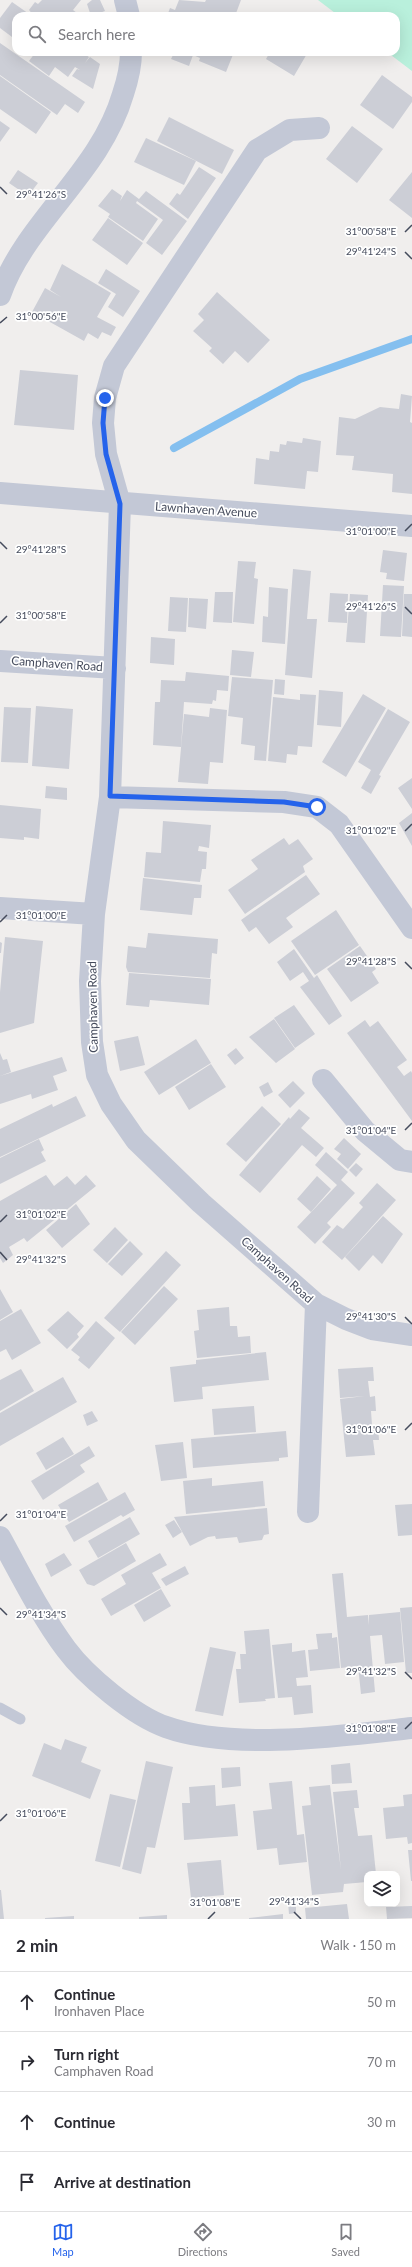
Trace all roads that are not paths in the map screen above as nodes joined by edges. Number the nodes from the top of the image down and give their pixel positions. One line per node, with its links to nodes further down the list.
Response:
1 (125, 0): 2 (street)
2 (128, 12)
3 (131, 56): 5 (street)
4 (319, 128): 7 (street, Camphaven Road)
5 (0, 295)
6 (0, 493): 7 (street, Lawnhaven Avenue)
7 (120, 504): 8 (street, Lawnhaven Avenue); 10 (street, Camphaven Road)
8 (412, 526)
9 (0, 661): 10 (street, Camphaven Road)
10 (115, 668): 11 (street, Camphaven Road)
11 (110, 796): 13 (street, Camphaven Road); 14 (street)
12 (0, 908): 13 (street)
13 (94, 914): 17 (street, Camphaven Road)
14 (412, 928)
15 (323, 1080): 16 (street)
16 (412, 1162)
17 (316, 1304): 18 (street, Camphaven Road); 19 (street, Camphaven Road)
18 (412, 1335)
19 (308, 1512)
20 (0, 1537): 23 (street)
21 (0, 1708): 22 (lane)
22 (20, 1719)
23 (412, 1728)

